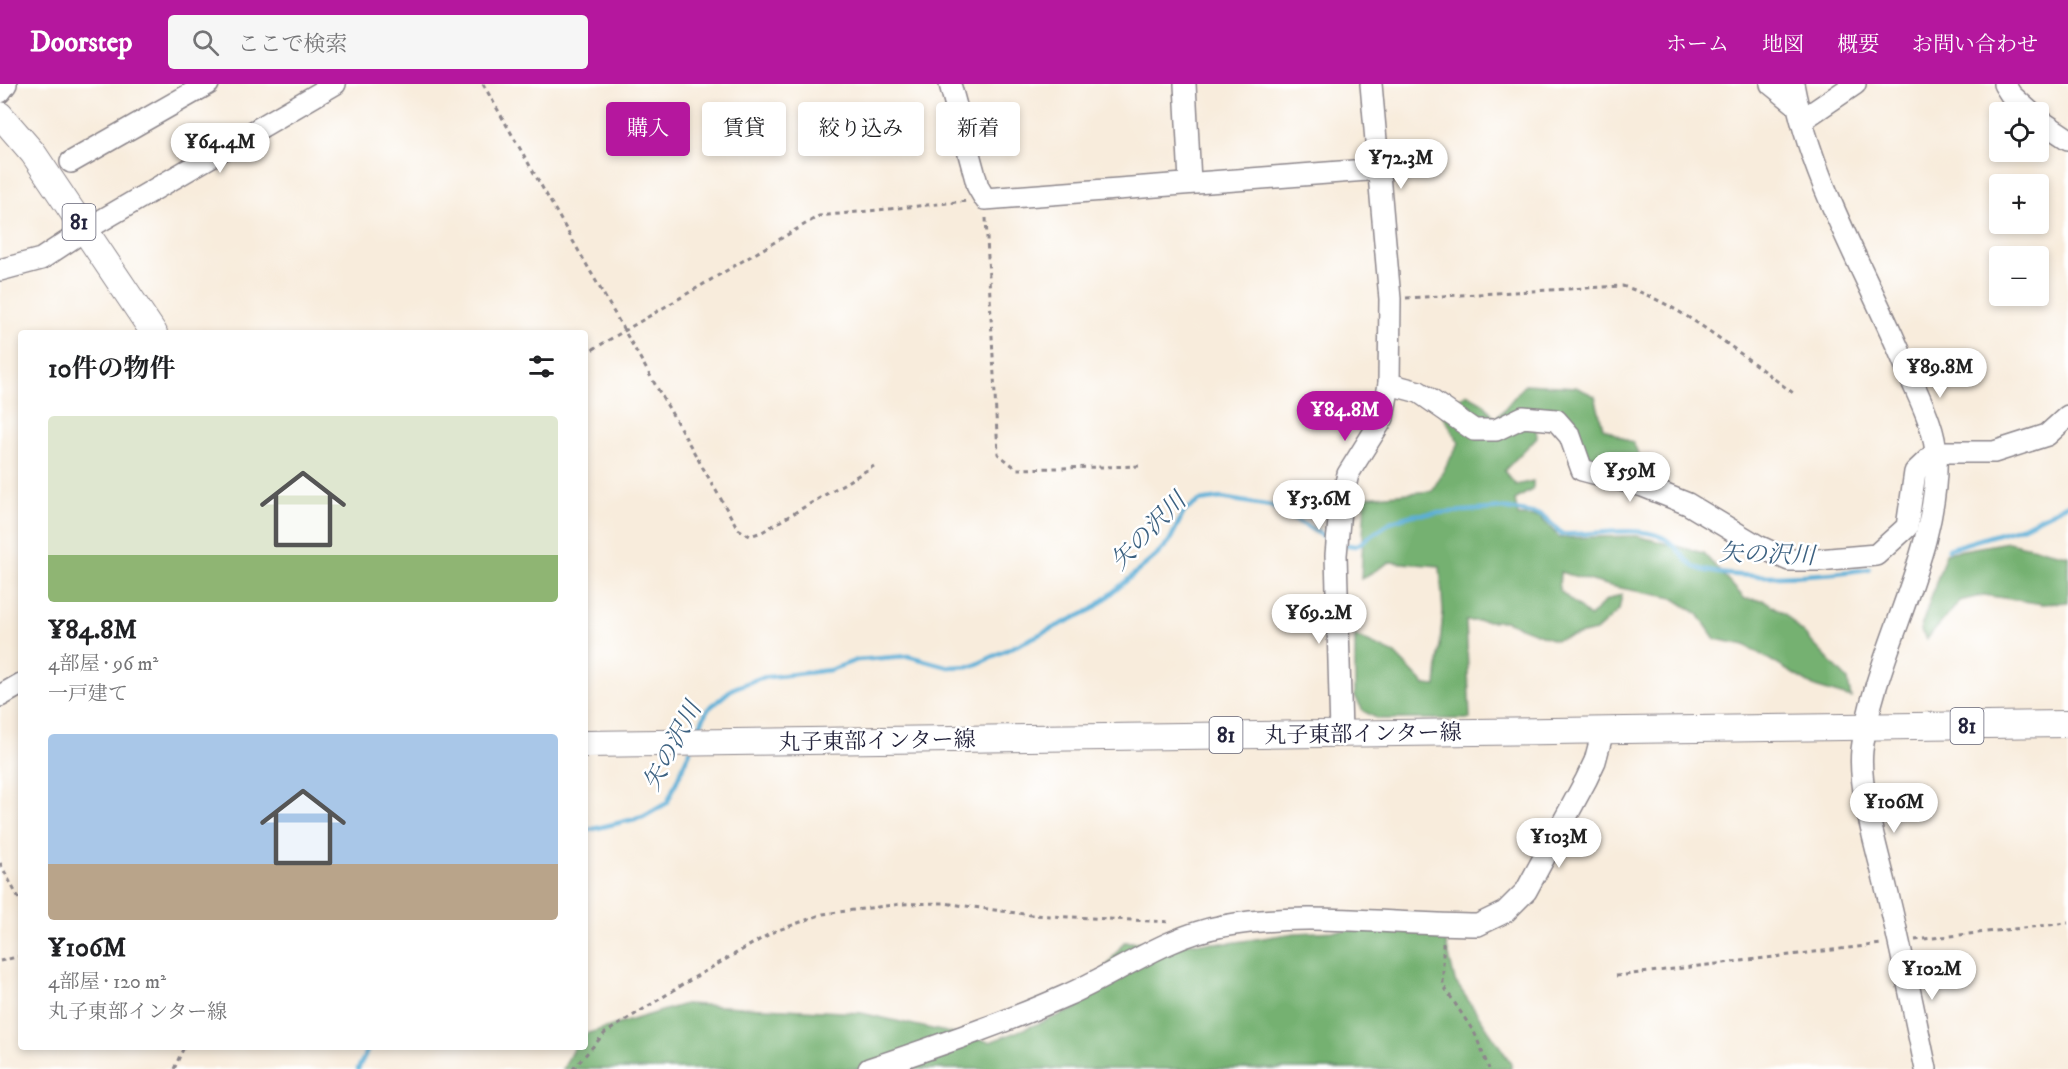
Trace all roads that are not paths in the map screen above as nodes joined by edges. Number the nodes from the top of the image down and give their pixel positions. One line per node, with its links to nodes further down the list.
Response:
1 (6, 84): 11 (street)
2 (208, 84): 17 (street)
3 (335, 84): 20 (street)
4 (950, 84): 19 (street)
5 (1185, 84): 19 (street)
6 (1371, 84): 18 (street)
7 (1771, 84): 13 (street)
8 (1793, 84): 13 (street)
9 (1856, 84): 13 (street)
10 (2004, 84): 12 (street)
11 (0, 92)
12 (2018, 102)
13 (1800, 113): 27 (street)
14 (0, 115): 20 (main road, 81)
15 (2049, 126): 16 (street)
16 (2068, 139)
17 (71, 162)
18 (1380, 169): 19 (street); 23 (street)
19 (1190, 182)
20 (85, 230): 21 (street); 22 (main road, 81)
21 (0, 270)
22 (152, 330)
23 (1389, 384): 27 (street); 33 (street)
24 (2068, 416): 26 (street)
25 (2068, 430): 26 (street)
26 (2047, 435): 27 (street)
27 (1936, 452): 31 (street)
28 (18, 686): 29 (street)
29 (0, 696)
30 (2068, 724): 31 (main road, 丸子東部インター線 / 81)
31 (1867, 726): 32 (main road, 丸子東部インター線 / 81); 36 (street)
32 (1603, 731): 33 (main road, 丸子東部インター線 / 81); 35 (street)
33 (1341, 734): 34 (main road, 丸子東部インター線 / 81)
34 (588, 744)
35 (869, 1069)
36 (1926, 1069)

